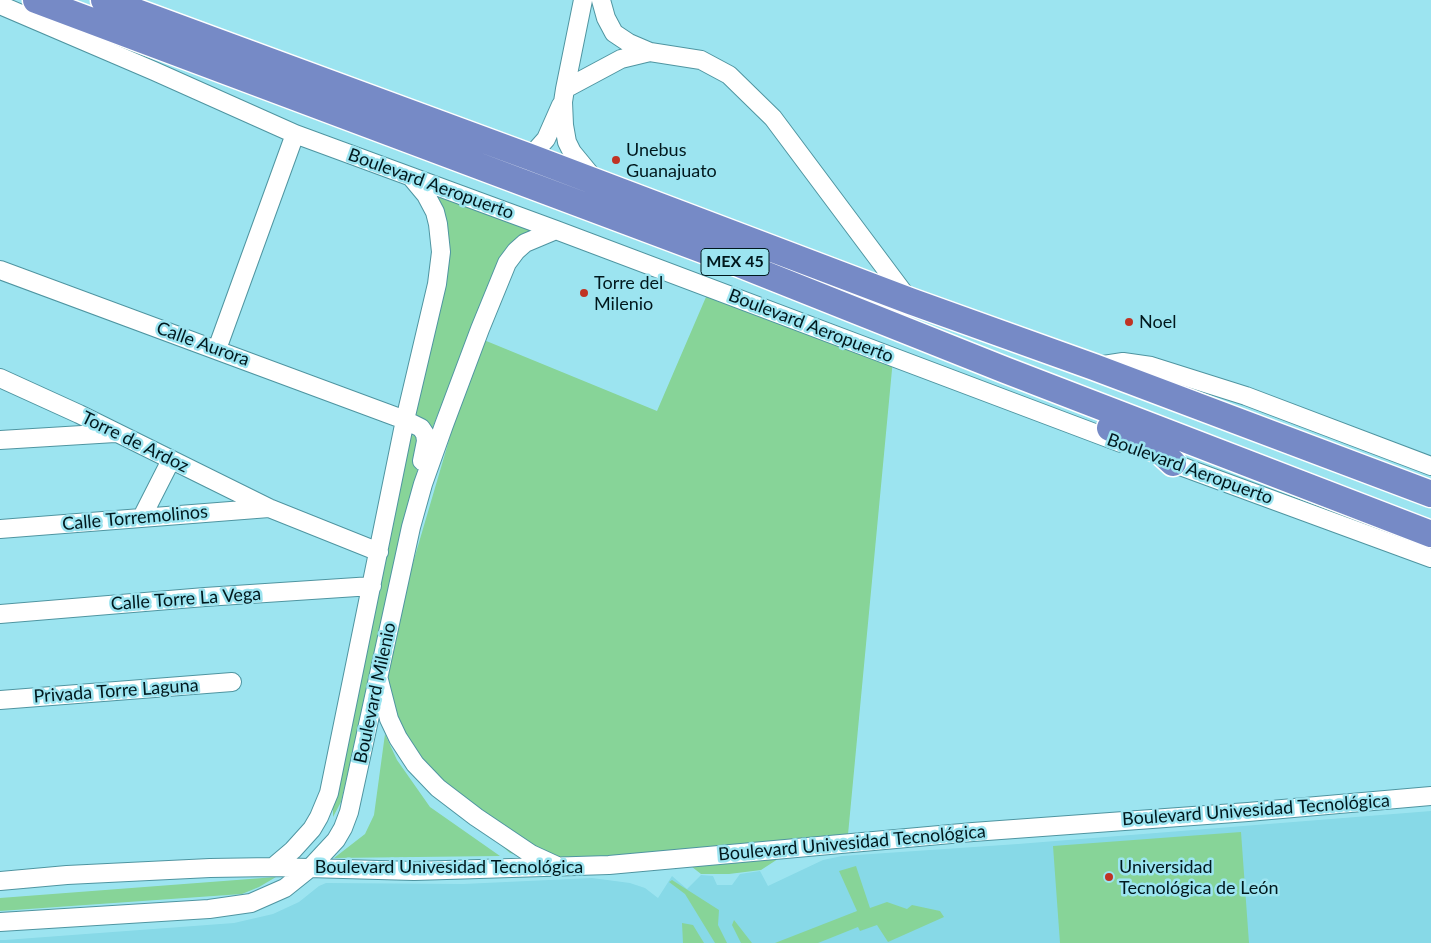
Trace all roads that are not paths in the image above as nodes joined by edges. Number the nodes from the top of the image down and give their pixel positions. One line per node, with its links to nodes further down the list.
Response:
1 (36, 0): 17 (highway, Boulevard Aeropuerto / MEX 45)
2 (104, 0): 9 (highway, MEX 45)
3 (583, 0): 7 (street)
4 (601, 0): 6 (street)
5 (0, 5): 8 (street, Boulevard Aeropuerto)
6 (650, 52): 7 (street); 14 (street)
7 (564, 96): 9 (street); 11 (street)
8 (294, 134): 10 (street, Boulevard Aeropuerto); 15 (street)
9 (530, 157): 11 (highway, MEX 45)
10 (408, 175): 12 (street, Boulevard Aeropuerto); 19 (street, Boulevard Milenio)
11 (598, 182): 14 (highway, MEX 45)
12 (556, 230): 23 (street, Boulevard Aeropuerto); 25 (street, Boulevard Milenio)
13 (0, 270): 15 (street, Calle Aurora)
14 (910, 300): 16 (highway, MEX 45)
15 (217, 349): 19 (street, Calle Aurora)
16 (1094, 367): 24 (street); 26 (highway, MEX 45)
17 (1005, 370): 23 (highway); 30 (highway, Boulevard Aeropuerto / MEX 45)
18 (0, 378): 20 (street, Torre de Ardoz)
19 (405, 420): 25 (street, Calle Aurora); 31 (street, Boulevard Milenio)
20 (116, 432): 21 (street); 22 (street, Torre de Ardoz)
21 (0, 440)
22 (171, 460): 27 (street, Torre de Ardoz); 28 (street)
23 (1173, 463): 32 (street, Boulevard Aeropuerto)
24 (1431, 466)
25 (423, 484): 35 (street, Boulevard Milenio)
26 (1431, 494)
27 (270, 508): 28 (street, Calle Torremolinos); 31 (street, Torre de Ardoz)
28 (142, 517): 29 (street, Calle Torremolinos)
29 (0, 530)
30 (1431, 534)
31 (379, 552): 33 (street, Boulevard Milenio)
32 (1431, 558)
33 (372, 586): 34 (street, Calle Torre La Vega); 39 (street, Boulevard Milenio)
34 (0, 614)
35 (378, 675): 40 (street); 41 (street, Boulevard Milenio)
36 (232, 682): 37 (street, Privada Torre Laguna)
37 (0, 700)
38 (1431, 796): 40 (street, Boulevard Univesidad Tecnológica)
39 (273, 867): 41 (street, Boulevard Univesidad Tecnológica); 42 (street)
40 (560, 867): 41 (street, Boulevard Univesidad Tecnológica)
41 (310, 868): 43 (street, Boulevard Milenio)
42 (0, 881)
43 (0, 922)

